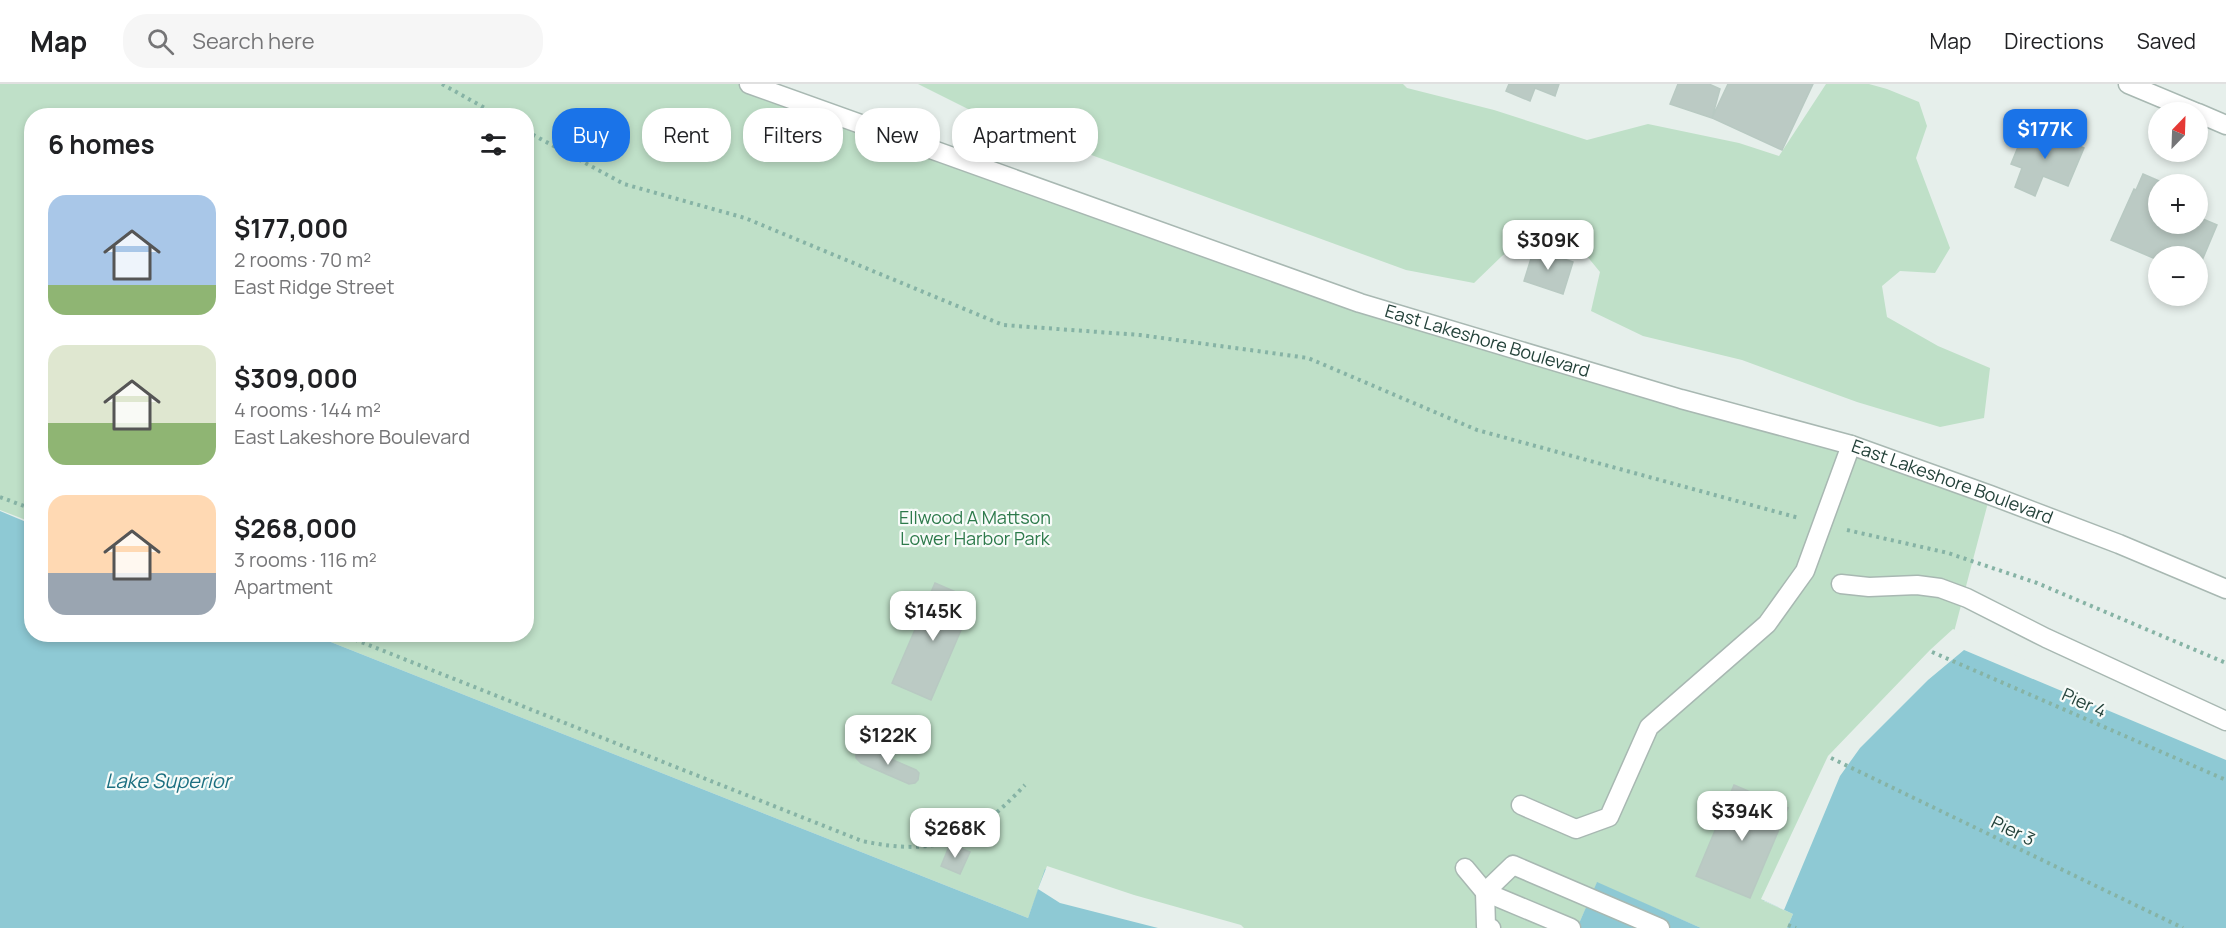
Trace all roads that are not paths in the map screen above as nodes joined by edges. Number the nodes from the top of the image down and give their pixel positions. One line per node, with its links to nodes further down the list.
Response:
1 (749, 84): 6 (street, East Lakeshore Boulevard)
2 (2128, 84): 3 (street)
3 (2170, 102)
4 (2208, 118): 5 (street)
5 (2226, 125)
6 (1851, 445): 8 (street, East Lakeshore Boulevard); 10 (street)
7 (1841, 584): 9 (street)
8 (2226, 590)
9 (2226, 721)
10 (1521, 805)
11 (1465, 868): 12 (street)
12 (1485, 892): 13 (street); 14 (street); 15 (street)
13 (1491, 928)
14 (1571, 928)
15 (1660, 928)

